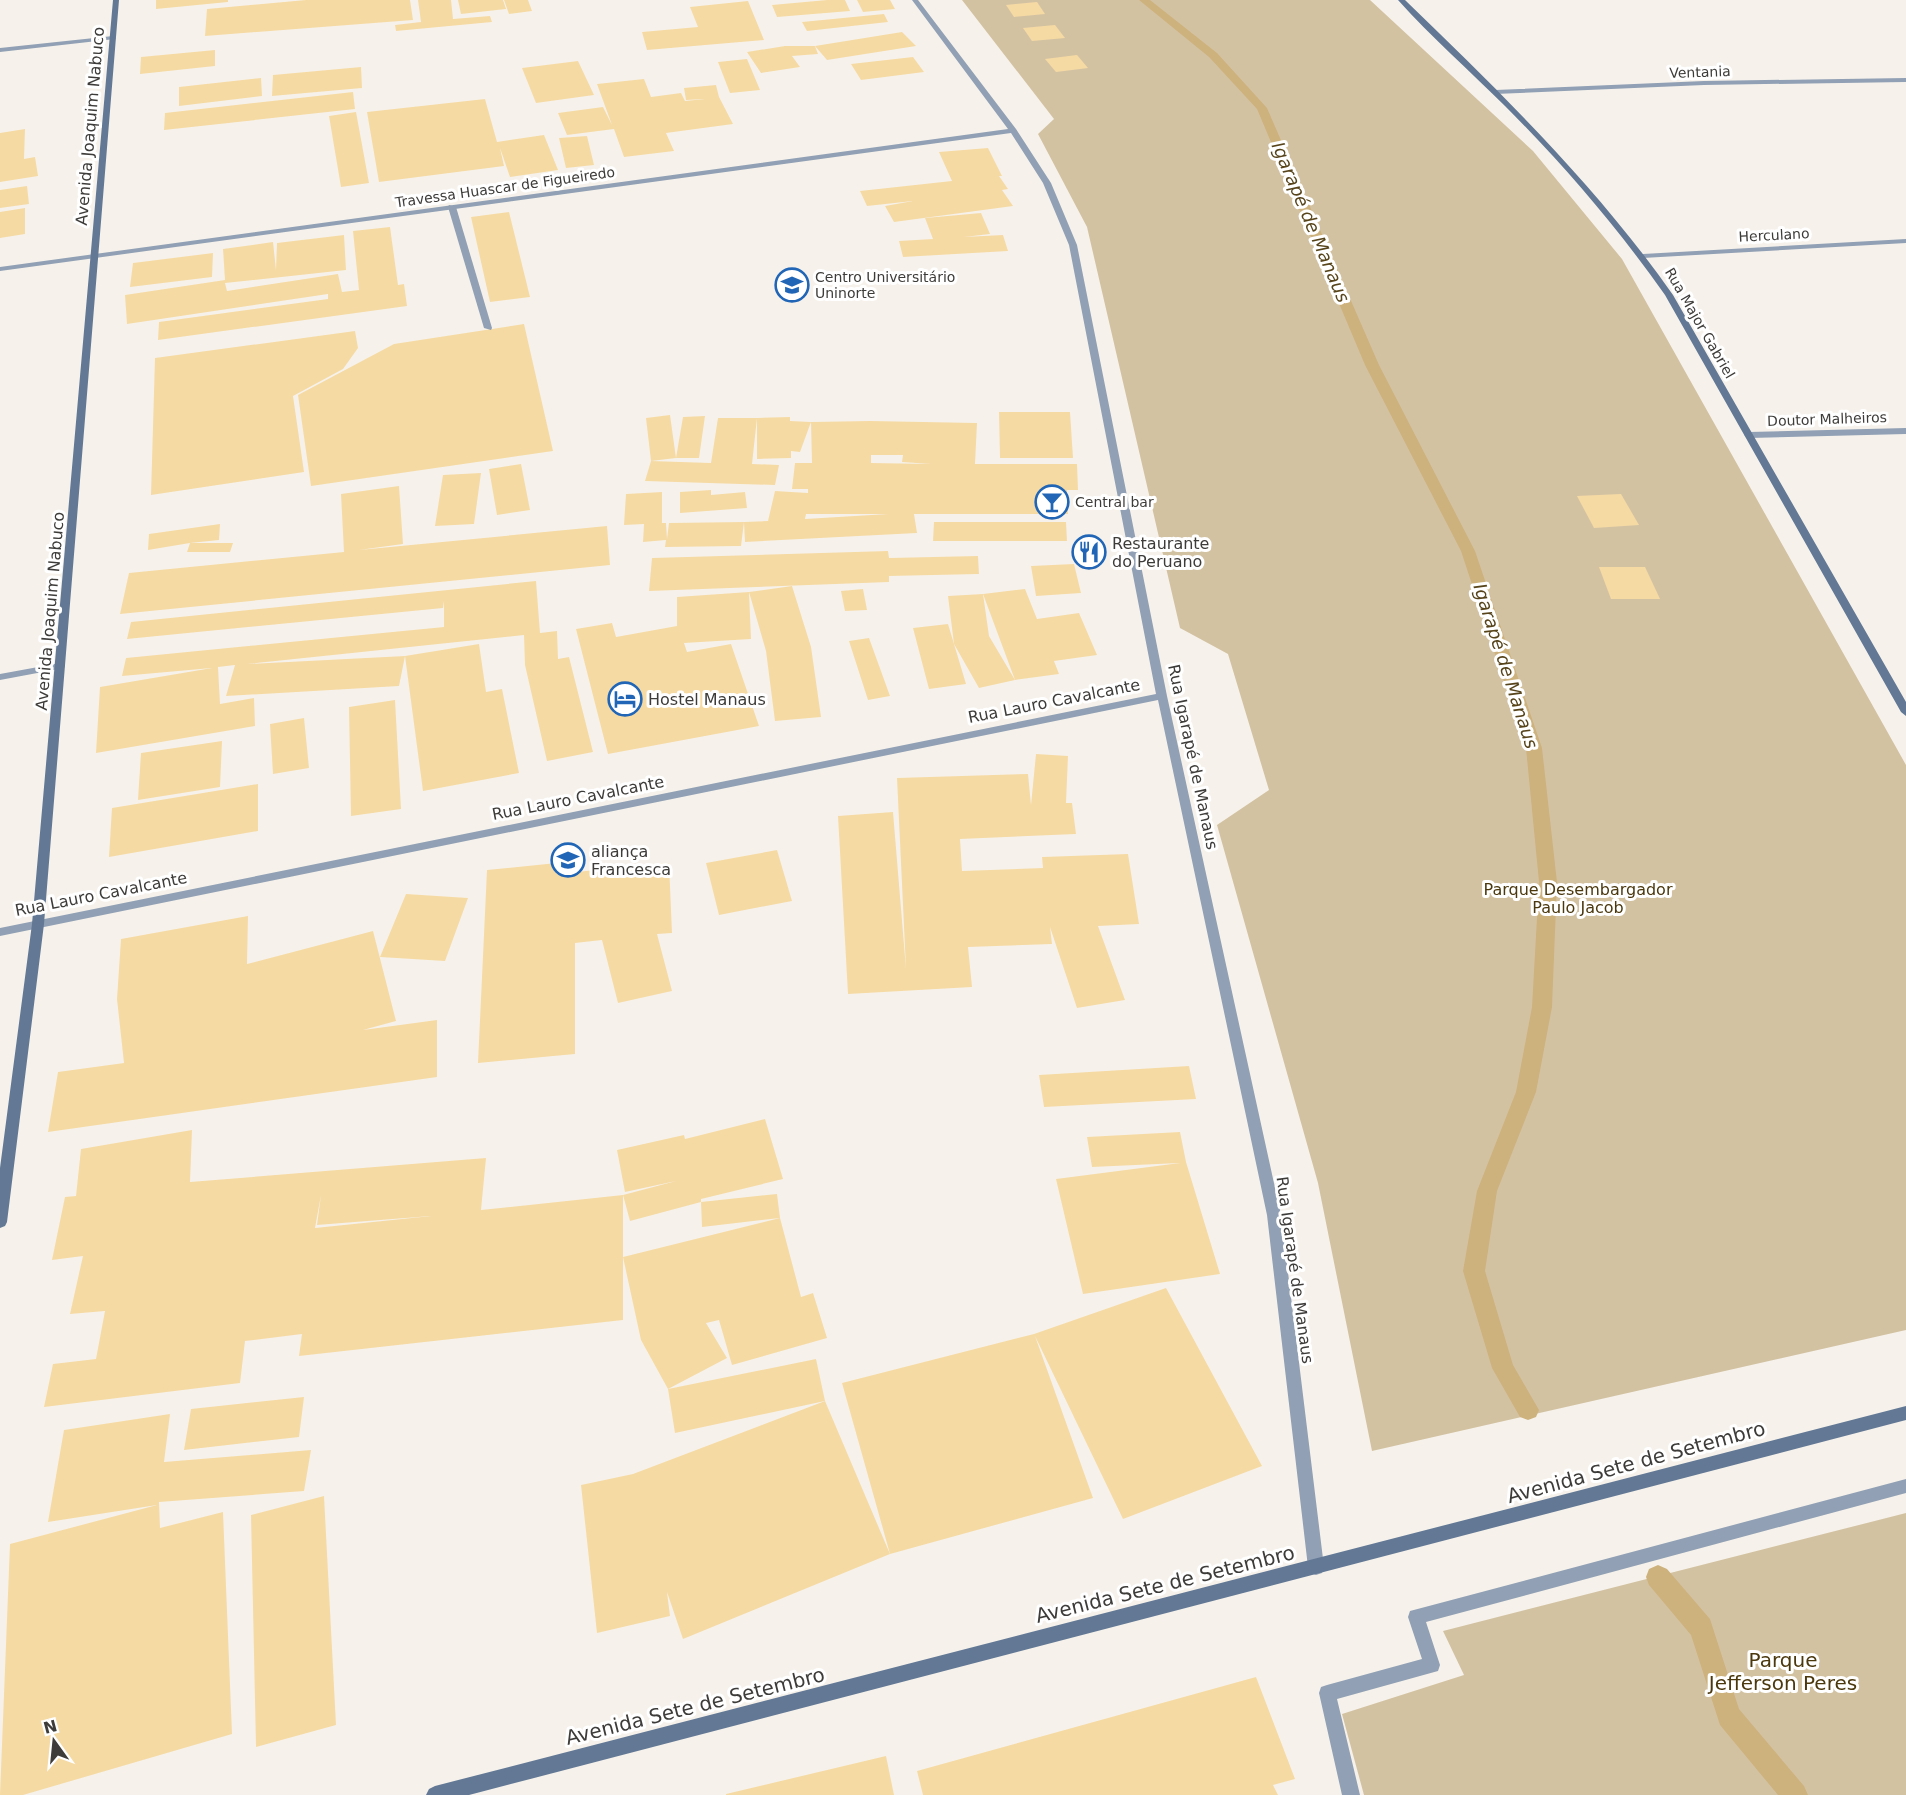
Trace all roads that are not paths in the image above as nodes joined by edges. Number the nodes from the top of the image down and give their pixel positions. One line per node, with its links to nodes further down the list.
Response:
1 (116, 0): 4 (main road, Avenida Joaquim Nabuco)
2 (915, 0): 8 (street, Rua Igarapé de Manaus)
3 (1401, 0): 7 (main road, Rua Major Gabriel)
4 (113, 38): 5 (street); 11 (main road, Avenida Joaquim Nabuco)
5 (0, 50)
6 (1906, 80): 7 (street, Ventania)
7 (1495, 92): 12 (main road, Rua Major Gabriel)
8 (1013, 131): 9 (street, Travessa Huascar de Figueiredo); 19 (street, Rua Igarapé de Manaus)
9 (452, 207): 11 (street, Travessa Huascar de Figueiredo); 14 (street)
10 (1906, 242): 12 (street, Herculano)
11 (94, 256): 13 (street, Travessa Huascar de Figueiredo); 17 (main road, Avenida Joaquim Nabuco)
12 (1643, 256): 16 (main road, Rua Major Gabriel)
13 (0, 269)
14 (488, 328)
15 (1906, 431): 16 (street, Doutor Malheiros)
16 (1749, 435): 20 (main road, Rua Major Gabriel)
17 (60, 666): 18 (street); 21 (main road, Avenida Joaquim Nabuco)
18 (0, 677)
19 (1162, 696): 21 (street, Rua Lauro Cavalcante); 26 (street, Rua Igarapé de Manaus)
20 (1906, 712)
21 (38, 924): 22 (street, Rua Lauro Cavalcante); 23 (main road, Avenida Joaquim Nabuco)
22 (0, 932)
23 (0, 1222)
24 (1906, 1413): 26 (main road, Avenida Sete de Setembro)
25 (1906, 1486): 28 (street)
26 (1316, 1567): 27 (main road, Avenida Sete de Setembro)
27 (435, 1795)
28 (1351, 1795)

